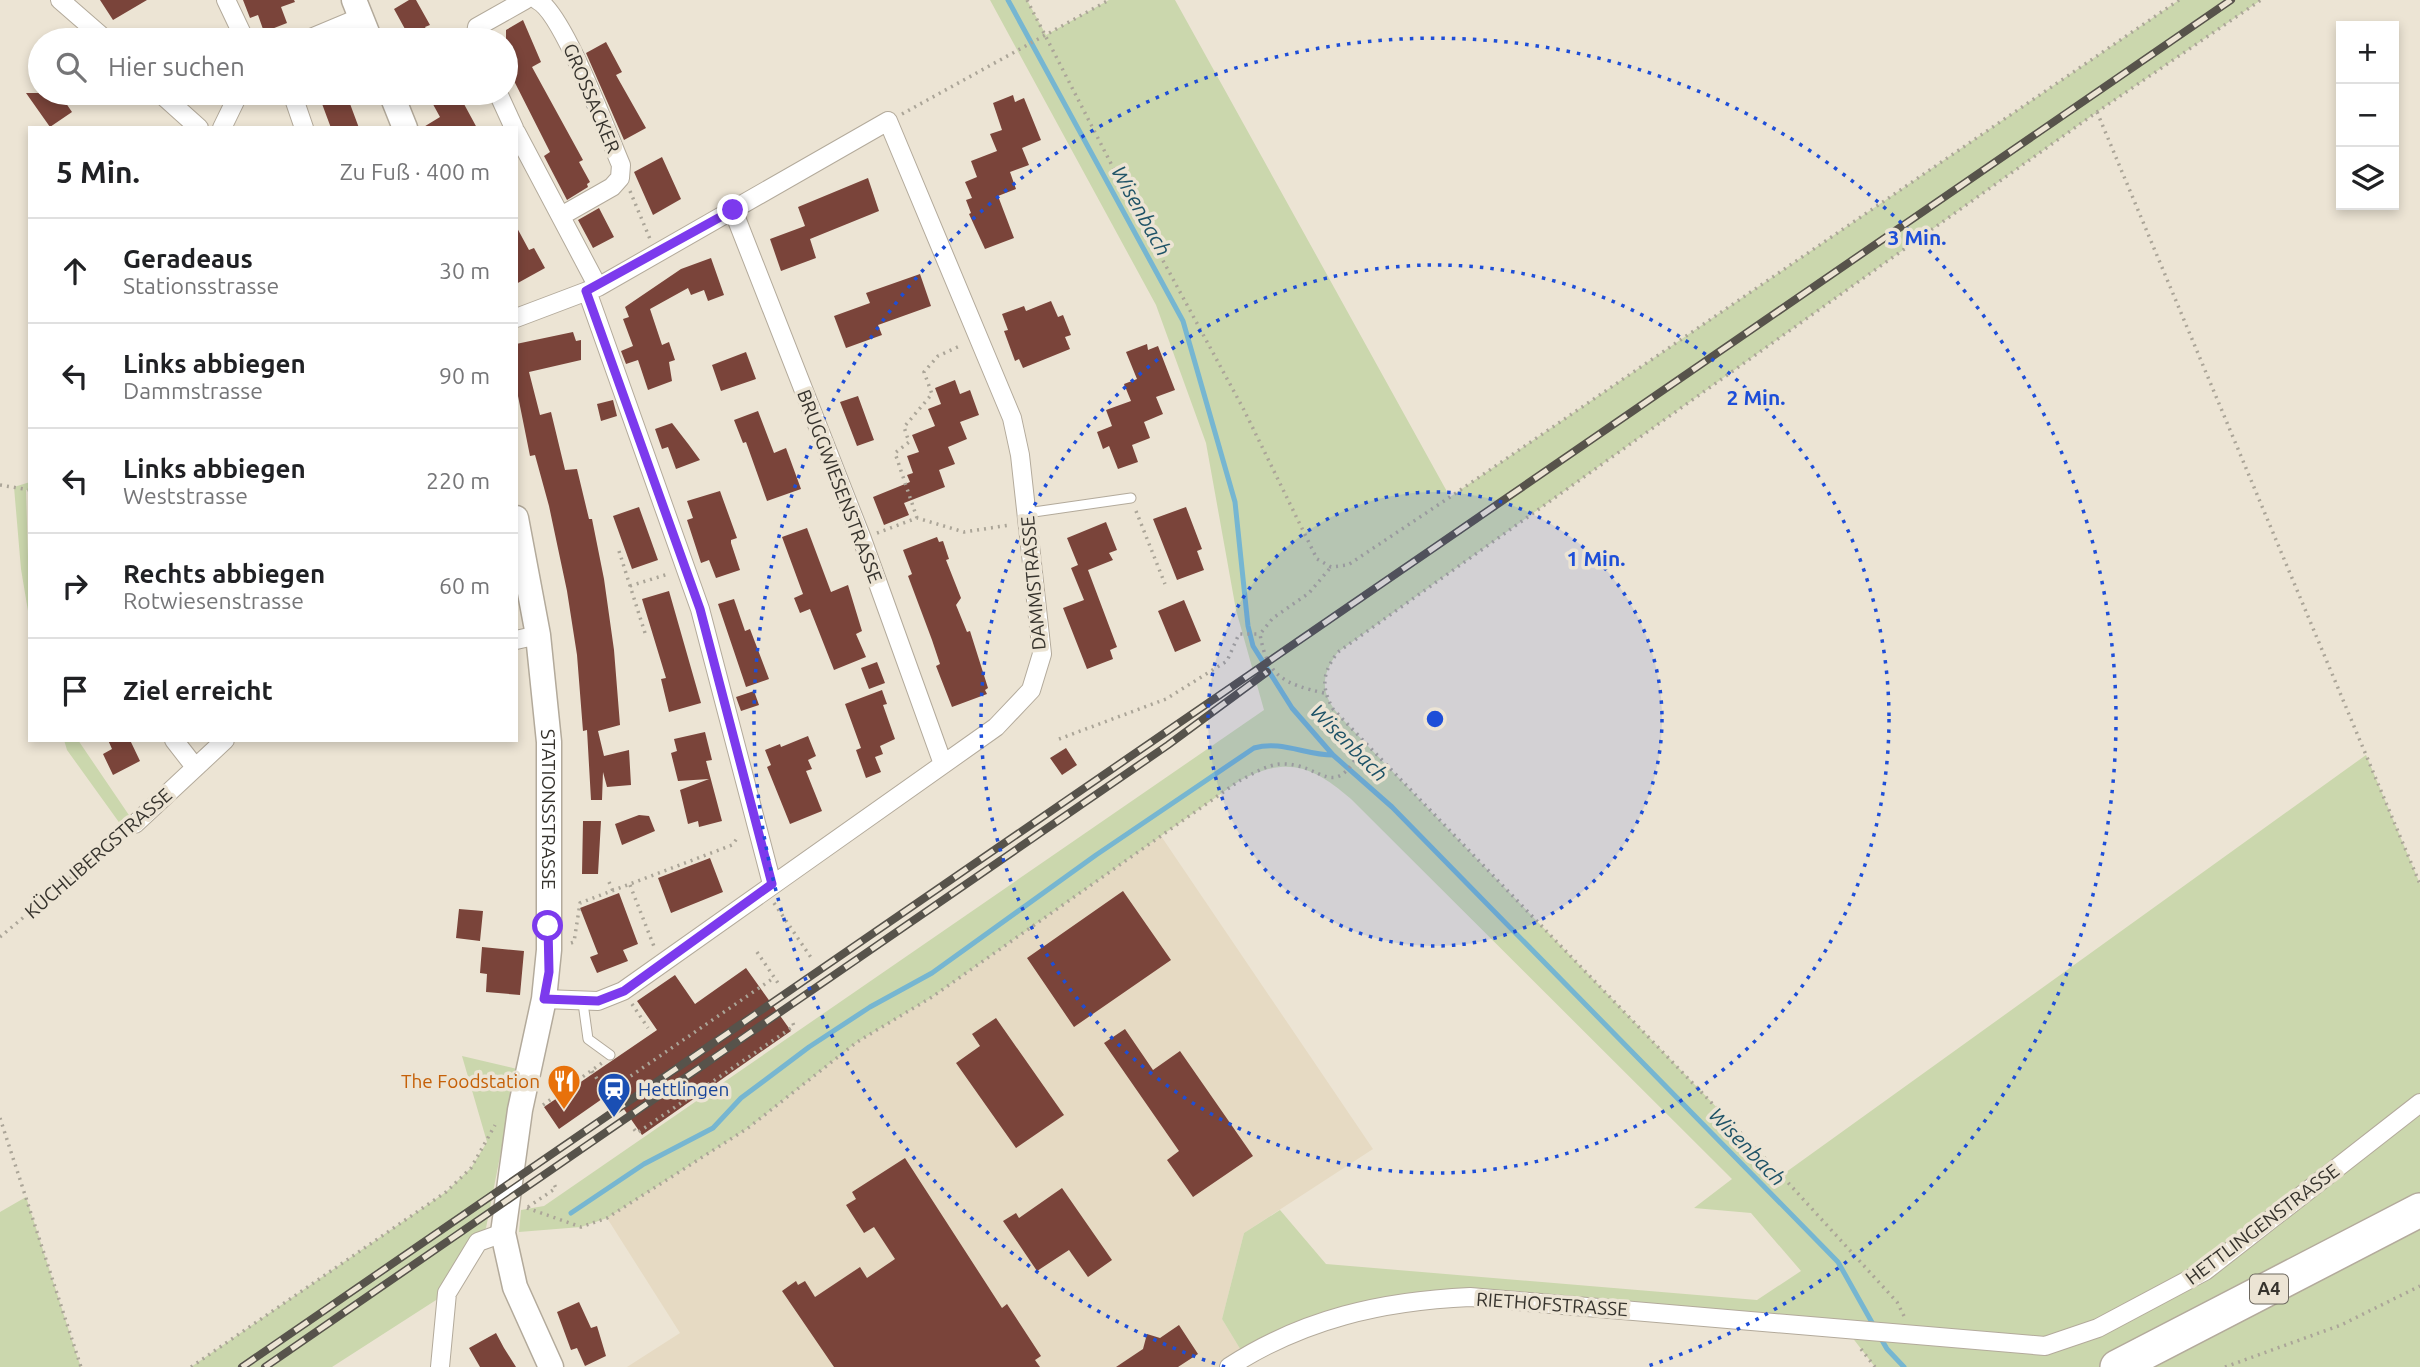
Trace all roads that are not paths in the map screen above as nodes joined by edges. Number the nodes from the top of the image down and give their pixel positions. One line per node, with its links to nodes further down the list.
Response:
1 (60, 0): 6 (street)
2 (226, 0): 7 (street)
3 (525, 0): 10 (street)
4 (537, 0): 23 (street, GROSSACKER)
5 (357, 8): 8 (street); 9 (street)
6 (92, 28)
7 (239, 28)
8 (325, 28)
9 (365, 28)
10 (477, 28)
11 (173, 105): 16 (street)
12 (233, 105): 17 (street)
13 (296, 105): 18 (street)
14 (396, 105): 19 (street)
15 (504, 105): 20 (street)
16 (197, 126)
17 (223, 126)
18 (303, 126)
19 (404, 126)
20 (513, 126)
21 (518, 136): 23 (street)
22 (733, 210): 24 (street); 27 (street, DAMMSTRASSE); 32 (street, BRUGGWIESENSTRASSE)
23 (561, 216): 24 (street)
24 (592, 289): 25 (street); 35 (street)
25 (518, 317)
26 (1131, 498): 27 (lane)
27 (1028, 518): 32 (street, DAMMSTRASSE)
28 (518, 539): 29 (street, STATIONSSTRASSE)
29 (527, 638): 36 (street, STATIONSSTRASSE)
30 (176, 742): 33 (street)
31 (223, 742): 33 (street, KÜCHLIBERGSTRASSE)
32 (943, 764): 35 (street, DAMMSTRASSE)
33 (195, 767): 34 (street, KÜCHLIBERGSTRASSE)
34 (135, 824)
35 (772, 884): 37 (street, DAMMSTRASSE)
36 (544, 999): 37 (street, DAMMSTRASSE); 41 (street, STATIONSSTRASSE)
37 (583, 1003): 38 (lane)
38 (610, 1055)
39 (2420, 1103): 43 (street, HETTLINGENSTRASSE)
40 (2420, 1210): 47 (highway, A4)
41 (511, 1218): 44 (street); 45 (street, STATIONSSTRASSE)
42 (2420, 1222): 48 (highway, A4)
43 (1888, 1332): 46 (street, RIETHOFSTRASSE)
44 (440, 1367)
45 (551, 1367)
46 (1228, 1367)
47 (2117, 1367)
48 (2141, 1367)

